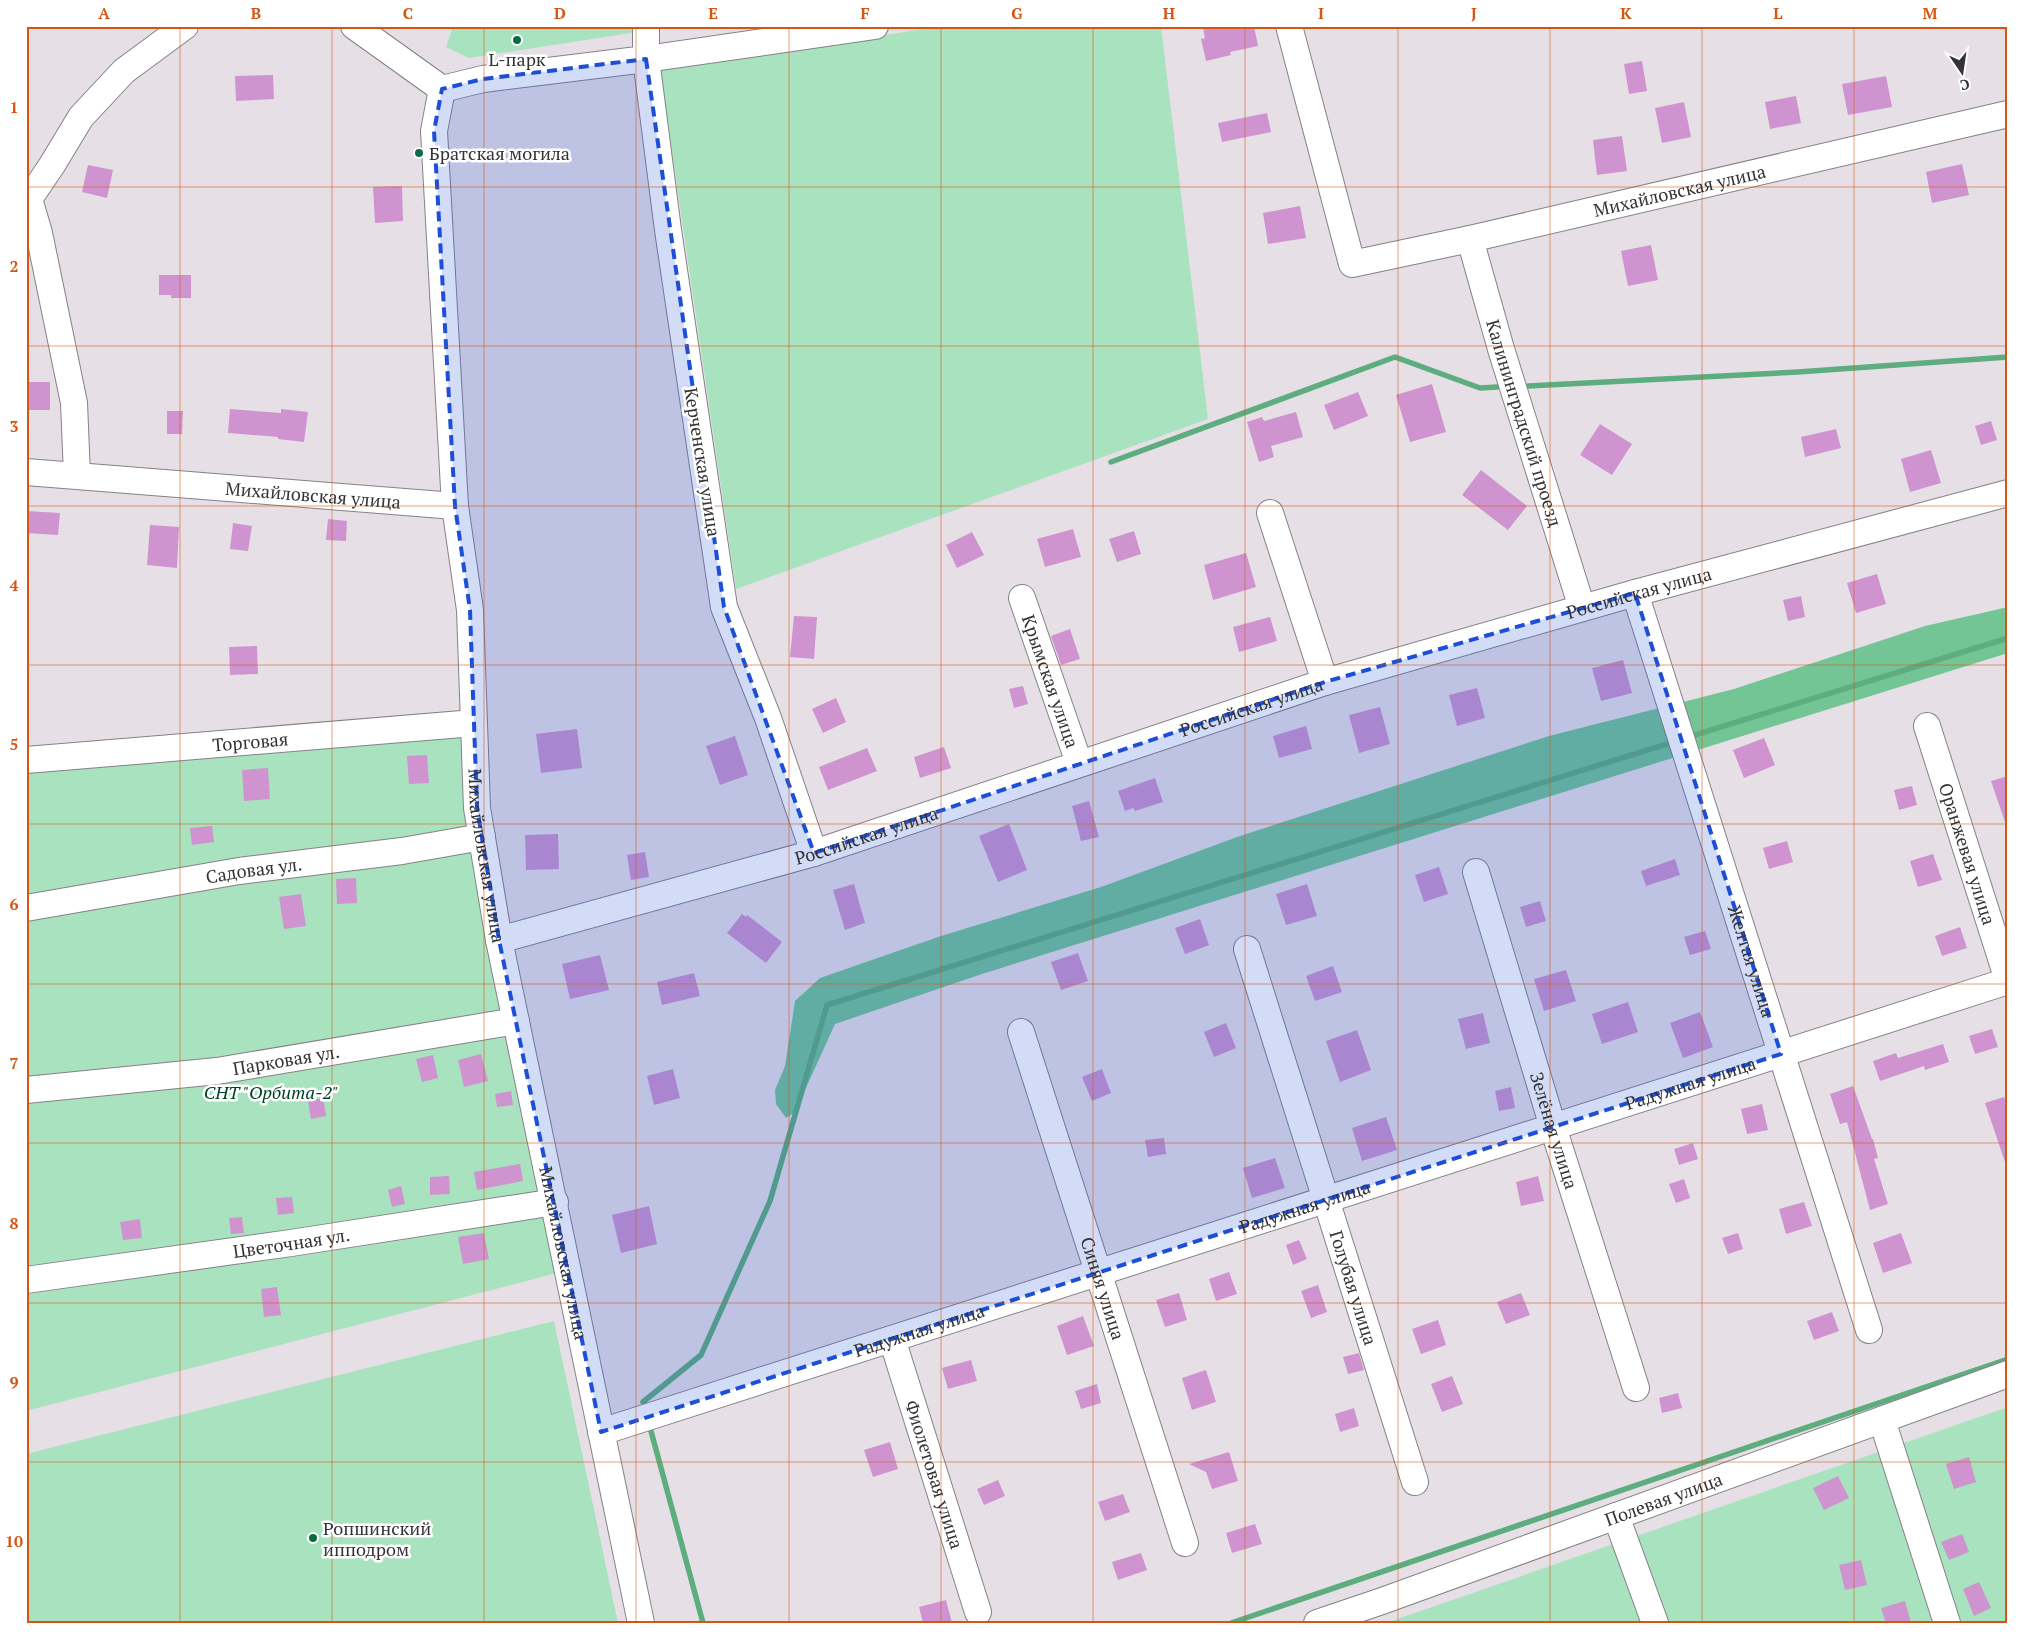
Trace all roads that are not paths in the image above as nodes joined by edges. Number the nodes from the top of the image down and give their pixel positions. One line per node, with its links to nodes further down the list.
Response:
1 (185, 26): 9 (street)
2 (354, 26): 7 (street)
3 (646, 26): 6 (street, Керченская улица)
4 (875, 26): 6 (street)
5 (1289, 26): 10 (street, Михайловская улица)
6 (646, 59): 7 (street); 25 (street, Керченская улица)
7 (442, 89): 14 (street)
8 (2008, 114): 10 (street, Михайловская улица)
9 (27, 199): 12 (street)
10 (1470, 240): 18 (street, Калининградский проезд)
11 (26, 472): 12 (street, Михайловская улица)
12 (77, 475): 14 (street, Михайловская улица)
13 (2008, 493): 16 (street, Российская улица)
14 (455, 506): 20 (street, Михайловская улица)
15 (1270, 513): 19 (street)
16 (1635, 593): 18 (street, Российская улица); 33 (street, Желтая улица)
17 (1022, 598): 23 (street, Крымская улица)
18 (1582, 608): 19 (street, Российская улица)
19 (1325, 682): 23 (street, Российская улица)
20 (474, 723): 22 (street, Торговая); 24 (street, Михайловская улица)
21 (1927, 726): 30 (street, Оранжевая улица)
22 (26, 760)
23 (1079, 762): 25 (street, Российская улица)
24 (482, 837): 27 (street, Садовая ул.); 28 (street, Михайловская улица)
25 (814, 852): 28 (street, Российская улица)
26 (1476, 872): 35 (street, Зелёная улица)
27 (26, 908)
28 (500, 940): 31 (street, Михайловская улица)
29 (1247, 949): 36 (street, Голубая улица)
30 (2008, 981): 33 (street, Радужная улица)
31 (516, 1021): 34 (street, Парковая ул.); 37 (street, Михайловская улица)
32 (1021, 1032): 38 (street, Синяя улица)
33 (1781, 1054): 35 (street, Радужная улица); 40 (street, Желтая улица)
34 (26, 1090)
35 (1553, 1127): 36 (street, Радужная улица); 43 (street, Зелёная улица)
36 (1325, 1200): 38 (street, Радужная улица); 46 (street, Голубая улица)
37 (555, 1202): 39 (street, Цветочная ул.); 45 (street, Михайловская улица)
38 (1098, 1273): 41 (street, Радужная улица); 48 (street, Синяя улица)
39 (26, 1280)
40 (1869, 1330)
41 (892, 1339): 45 (street, Радужная улица); 49 (street, Фиолетовая улица)
42 (2008, 1374): 44 (street, Полевая улица)
43 (1636, 1388)
44 (1882, 1420): 47 (street, Полевая улица); 54 (street)
45 (601, 1432): 51 (street, Михайловская улица)
46 (1415, 1482)
47 (1616, 1516): 50 (street, Полевая улица); 53 (street)
48 (1185, 1543)
49 (978, 1612)
50 (1385, 1612): 52 (street, Полевая улица)
51 (640, 1623)
52 (1317, 1623)
53 (1655, 1623)
54 (1947, 1623)

